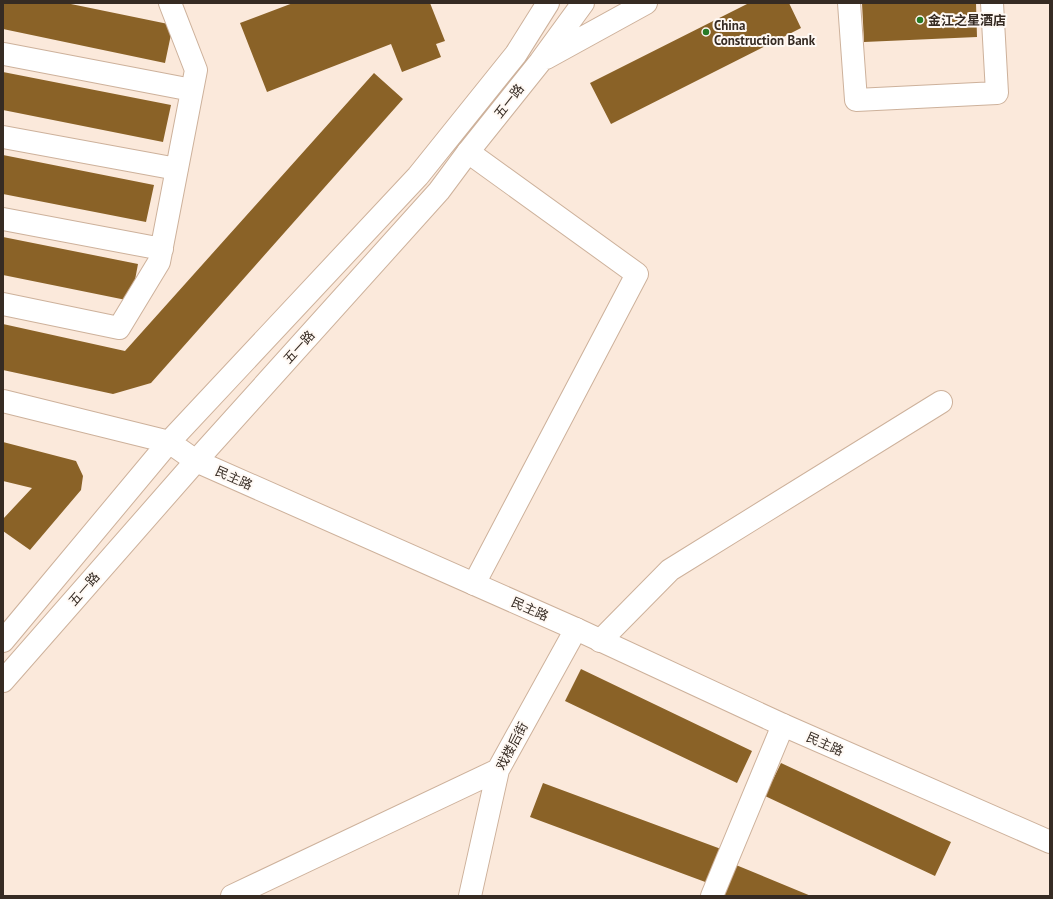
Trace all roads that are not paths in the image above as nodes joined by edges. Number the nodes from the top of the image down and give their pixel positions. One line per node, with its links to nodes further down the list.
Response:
1 (170, 3): 11 (street)
2 (536, 3): 9 (street)
3 (548, 3): 9 (street, 五一路)
4 (583, 3): 10 (street, 五一路)
5 (646, 3): 10 (street)
6 (849, 3): 7 (street)
7 (992, 3)
8 (4, 54): 11 (street)
9 (516, 54): 20 (street, 五一路)
10 (540, 62): 13 (street, 五一路)
11 (192, 90): 14 (street)
12 (3, 137): 14 (street)
13 (468, 152): 21 (street, 五一路); 22 (street)
14 (177, 169): 16 (street)
15 (3, 219): 16 (street)
16 (162, 249): 17 (street)
17 (3, 304)
18 (3, 401): 20 (street, 民主路)
19 (941, 402): 25 (street)
20 (169, 442): 21 (street, 民主路); 24 (street, 五一路)
21 (196, 461): 22 (street, 民主路); 26 (street, 五一路)
22 (474, 584): 23 (street, 民主路)
23 (576, 629): 25 (street, 民主路); 28 (street, 戏楼后街)
24 (3, 641)
25 (600, 641): 27 (street, 民主路)
26 (3, 681)
27 (783, 725): 29 (street, 民主路); 32 (street)
28 (498, 770): 30 (street); 31 (street, 戏楼后街)
29 (1050, 842)
30 (232, 896)
31 (470, 896)
32 (712, 896)

